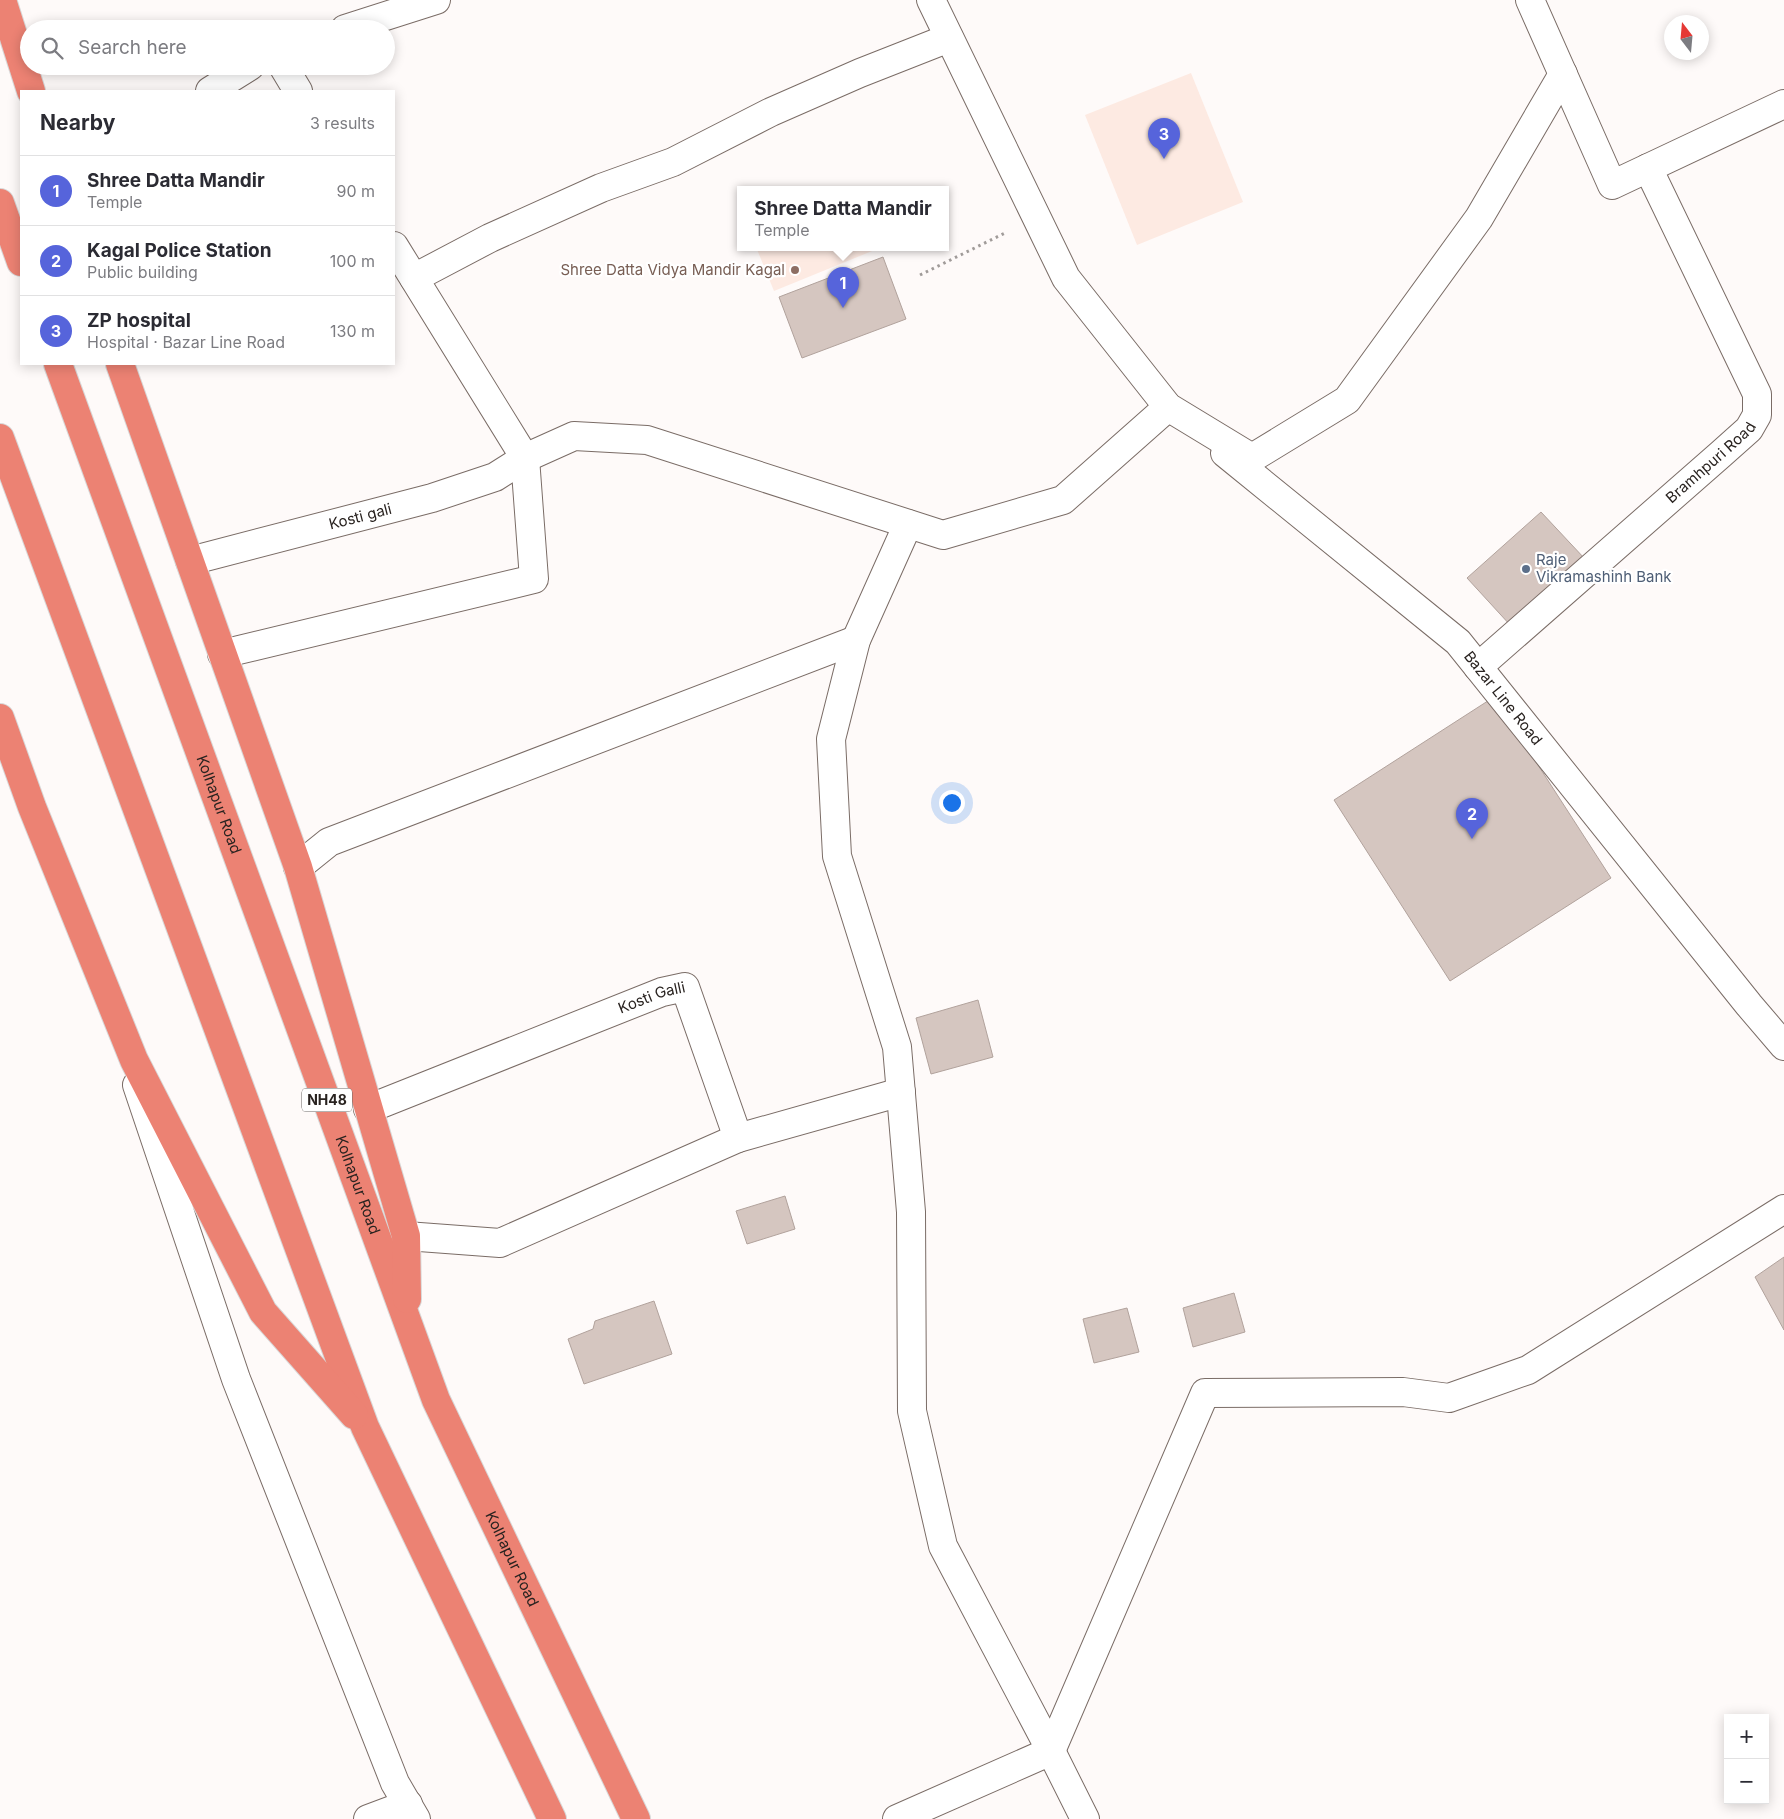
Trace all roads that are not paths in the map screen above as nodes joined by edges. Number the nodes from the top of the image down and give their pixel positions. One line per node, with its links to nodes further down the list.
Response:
1 (2, 0): 7 (highway)
2 (436, 0): 5 (street)
3 (931, 0): 6 (street)
4 (1530, 0): 8 (street)
5 (373, 20)
6 (949, 38): 20 (street); 23 (street)
7 (20, 56)
8 (1562, 74): 16 (street); 23 (street)
9 (26, 75): 12 (highway)
10 (236, 75): 13 (street)
11 (288, 75): 14 (street)
12 (31, 90)
13 (212, 90)
14 (297, 90)
15 (1784, 104): 16 (street)
16 (1648, 168): 30 (street, Bramhpuri Road)
17 (0, 203): 19 (highway)
18 (395, 248): 20 (street)
19 (20, 259)
20 (414, 278): 25 (street)
21 (58, 365): 40 (highway, Kolhapur Road / NH48)
22 (120, 365): 27 (highway)
23 (1168, 407): 26 (street, Kosti gali); 30 (street, Bazar Line Road)
24 (0, 438): 41 (highway)
25 (525, 458): 26 (street, Kosti gali); 27 (street, Kosti gali); 29 (street)
26 (908, 524): 28 (street)
27 (190, 562): 29 (highway)
28 (856, 640): 32 (street); 35 (street)
29 (222, 654): 32 (highway)
30 (1478, 667): 34 (street, Bazar Line Road)
31 (0, 718): 33 (highway)
32 (298, 867): 36 (highway)
33 (107, 993): 41 (highway); 43 (street)
34 (1784, 1046)
35 (900, 1092): 37 (street); 42 (street)
36 (368, 1109): 37 (street, Kosti Galli); 39 (highway)
37 (738, 1138): 39 (street)
38 (1784, 1209): 42 (street)
39 (406, 1236): 40 (highway)
40 (408, 1322): 46 (highway, Kolhapur Road / NH48)
41 (365, 1428): 45 (highway)
42 (1051, 1750): 47 (street); 48 (street)
43 (412, 1812): 44 (street)
44 (368, 1819)
45 (552, 1819)
46 (636, 1819)
47 (897, 1819)
48 (1085, 1819)

